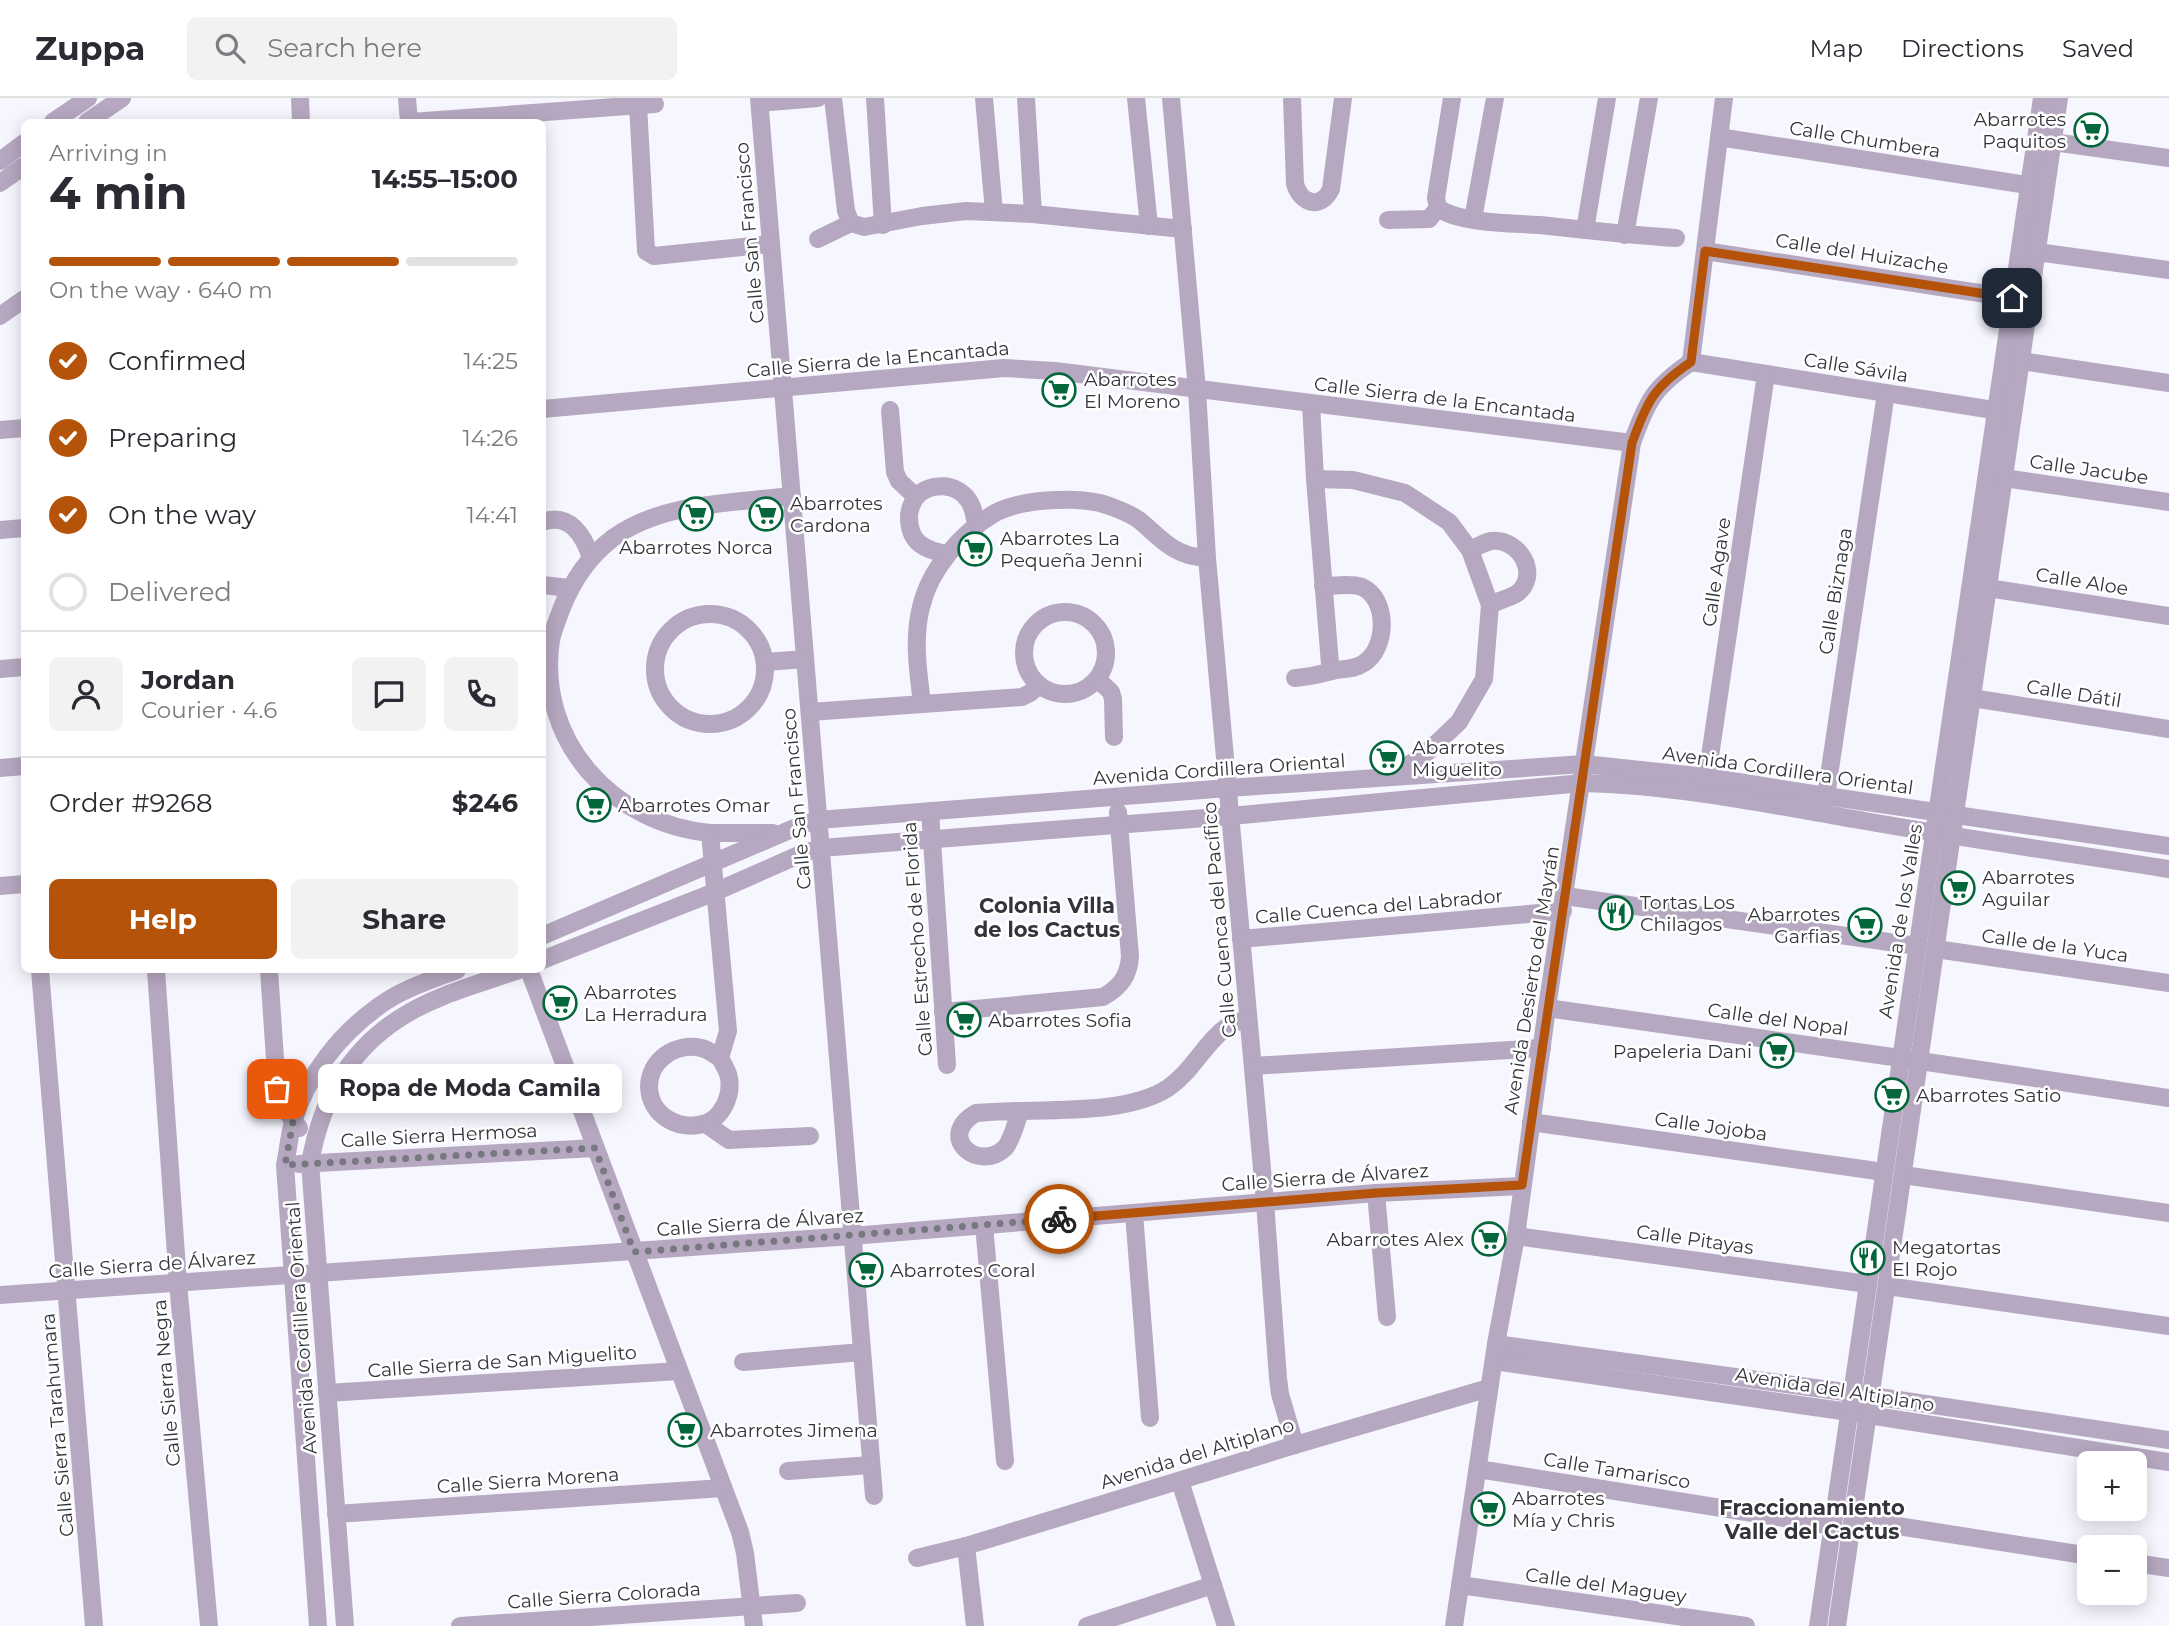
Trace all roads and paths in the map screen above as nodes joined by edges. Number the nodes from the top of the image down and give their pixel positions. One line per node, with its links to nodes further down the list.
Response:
1 (88, 98): 22 (street)
2 (122, 98): 25 (street)
3 (300, 98): 26 (street)
4 (407, 98): 27 (street)
5 (818, 98): 21 (street)
6 (833, 98): 42 (street)
7 (874, 98): 43 (street)
8 (984, 98): 38 (street)
9 (1026, 98): 39 (street)
10 (1136, 98): 44 (street)
11 (1171, 98): 45 (street, Calle Cuenca del Pacífico)
12 (1292, 98): 13 (street)
13 (1343, 98)
14 (1452, 98): 37 (street)
15 (1495, 98): 40 (street)
16 (1606, 98): 46 (street)
17 (1649, 98): 47 (street)
18 (1724, 98): 29 (street)
19 (2042, 98): 36 (street, Avenida de los Valles)
20 (2059, 98): 30 (street, Avenida de los Valles)
21 (760, 100): 50 (street, Calle San Francisco)
22 (68, 105): 24 (street)
23 (517, 118): 28 (street); 50 (street)
24 (56, 119)
25 (91, 119)
26 (301, 119)
27 (410, 119)
28 (490, 119)
29 (1719, 137): 36 (street, Calle Chumbera); 51 (street)
30 (2053, 142): 33 (street); 36 (street, Avenida de los Valles)
31 (21, 145): 32 (street)
32 (4, 158): 34 (street)
33 (2169, 158)
34 (21, 169): 35 (street)
35 (0, 183)
36 (2038, 187): 52 (street, Avenida de los Valles); 54 (street, Avenida de los Valles)
37 (1438, 208): 40 (street); 41 (street)
38 (994, 212): 39 (street); 43 (street)
39 (1033, 215): 44 (street)
40 (1473, 219): 46 (street)
41 (1388, 220)
42 (851, 223): 43 (street); 49 (street)
43 (883, 225)
44 (1149, 226): 45 (street)
45 (1184, 229): 62 (street, Calle Cuenca del Pacífico)
46 (1585, 230): 47 (street)
47 (1625, 235): 48 (street)
48 (1676, 238)
49 (818, 239)
50 (771, 244): 61 (street, Calle San Francisco)
51 (1705, 251): 54 (street, Calle del Huizache); 58 (street)
52 (2037, 252): 53 (street); 57 (street, Avenida de los Valles)
53 (2169, 270)
54 (2012, 298): 67 (street, Avenida de los Valles)
55 (21, 301): 56 (street)
56 (0, 316)
57 (2021, 361): 60 (street); 67 (street, Avenida de los Valles)
58 (1691, 362): 59 (street, Calle Sávila); 70 (street, Avenida Desierto del Mayrán)
59 (1766, 374): 63 (street, Calle Sávila); 106 (street, Calle Agave)
60 (2169, 383)
61 (783, 387): 62 (street, Calle Sierra de la Encantada); 65 (street, Calle Sierra de la Encantada); 73 (street, Calle San Francisco)
62 (1197, 390): 64 (street, Calle Sierra de la Encantada); 83 (street, Calle Cuenca del Pacífico)
63 (1886, 393): 67 (street, Calle Sávila); 110 (street, Calle Biznaga)
64 (1311, 404): 70 (street, Calle Sierra de la Encantada); 72 (street)
65 (546, 409)
66 (890, 410): 74 (street)
67 (2005, 411): 71 (street, Avenida de los Valles); 113 (street, Avenida de los Valles)
68 (21, 428): 69 (street)
69 (0, 430)
70 (1632, 443): 103 (street, Avenida Desierto del Mayrán)
71 (2004, 478): 75 (street, Calle Jacube); 87 (street, Avenida de los Valles)
72 (1315, 479): 80 (street); 85 (street)
73 (792, 496): 82 (street); 90 (street, Calle San Francisco)
74 (916, 497): 77 (street); 81 (street)
75 (2169, 502)
76 (546, 520): 82 (street)
77 (976, 527): 81 (street); 83 (street)
78 (21, 528): 79 (street)
79 (0, 530)
80 (1471, 550): 88 (street); 88 (street)
81 (947, 554): 99 (street)
82 (591, 558): 86 (street)
83 (1207, 558): 109 (street, Calle Cuenca del Pacífico)
84 (546, 585): 86 (street)
85 (1323, 586): 94 (street); 94 (street)
86 (569, 588): 117 (street)
87 (1988, 588): 89 (street, Calle Aloe); 98 (street, Avenida de los Valles)
88 (1490, 604): 107 (street)
89 (2169, 616)
90 (805, 659): 91 (street); 100 (street, Calle San Francisco)
91 (766, 663): 91 (street)
92 (21, 667): 93 (street)
93 (0, 669)
94 (1335, 670): 95 (street)
95 (1295, 678)
96 (1097, 679): 97 (street); 97 (street); 102 (street)
97 (1039, 685): 99 (street)
98 (1972, 698): 101 (street, Calle Dátil); 113 (street, Avenida de los Valles)
99 (922, 703): 100 (street)
100 (810, 712): 115 (street, Calle San Francisco)
101 (2169, 729)
102 (1114, 737)
103 (1584, 764): 106 (street, Avenida Cordillera Oriental); 107 (street, Avenida Cordillera Oriental); 108 (street, Avenida Desierto del Mayrán)
104 (21, 766): 105 (street)
105 (0, 768)
106 (1707, 777): 110 (street, Avenida Cordillera Oriental)
107 (1387, 778): 109 (street, Avenida Cordillera Oriental)
108 (1582, 783): 114 (street, Avenida Cordillera Oriental); 119 (street, Avenida Cordillera Oriental); 128 (street, Avenida Desierto del Mayrán)
109 (1228, 788): 111 (street, Avenida Cordillera Oriental); 114 (street, Calle Cuenca del Pacífico)
110 (1826, 796): 113 (street, Avenida Cordillera Oriental)
111 (1117, 797): 112 (street, Avenida Cordillera Oriental); 116 (street)
112 (929, 811): 115 (street, Avenida Cordillera Oriental); 120 (street, Calle Estrecho de Florida)
113 (1946, 814): 119 (street, Avenida de los Valles); 121 (street, Avenida Cordillera Oriental)
114 (1231, 816): 116 (street, Avenida Cordillera Oriental); 130 (street, Calle Cuenca del Pacífico)
115 (818, 820): 118 (street, Avenida Cordillera Oriental); 122 (street, Calle San Francisco)
116 (1119, 824): 120 (street, Avenida Cordillera Oriental); 142 (street)
117 (710, 833): 118 (street); 123 (street)
118 (782, 833): 123 (street, Avenida Cordillera Oriental)
119 (1943, 834): 124 (street, Avenida Cordillera Oriental); 131 (street, Avenida de los Valles); 132 (street, Avenida de los Valles)
120 (932, 838): 122 (street, Avenida Cordillera Oriental); 142 (street, Calle Estrecho de Florida)
121 (2169, 846)
122 (821, 848): 127 (street, Avenida Cordillera Oriental); 168 (street, Calle San Francisco)
123 (713, 863): 127 (street); 129 (street, Avenida Cordillera Oriental)
124 (2169, 869)
125 (21, 884): 126 (street)
126 (0, 886)
127 (715, 892): 133 (street, Avenida Cordillera Oriental); 146 (street)
128 (1564, 904): 130 (street, Calle Cuenca del Labrador); 131 (street); 141 (street, Avenida Desierto del Mayrán)
129 (546, 934)
130 (1241, 939): 143 (street, Calle Cuenca del Pacífico)
131 (1917, 946): 145 (street, Avenida de los Valles)
132 (1936, 949): 140 (street, Calle de la Yuca); 147 (street, Avenida de los Valles)
133 (546, 958)
134 (40, 973): 176 (street, Calle Sierra Tarahumara)
135 (156, 973): 173 (street, Calle Sierra Negra)
136 (269, 973): 152 (street)
137 (449, 973): 152 (street, Avenida Cordillera Oriental)
138 (510, 973): 156 (street, Avenida Cordillera Oriental)
139 (530, 973): 157 (street)
140 (2169, 983)
141 (1547, 1008): 144 (street, Avenida Desierto del Mayrán); 145 (street, Calle del Nopal)
142 (943, 1012): 148 (street, Calle Estrecho de Florida)
143 (1248, 1018): 149 (street, Calle Cuenca del Pacífico); 151 (street)
144 (1542, 1048): 149 (street); 153 (street, Avenida Desierto del Mayrán)
145 (1900, 1058): 147 (street, Calle del Nopal); 160 (street, Avenida de los Valles)
146 (720, 1059): 154 (street); 154 (street)
147 (1919, 1061): 150 (street, Calle del Nopal); 161 (street, Avenida de los Valles)
148 (947, 1065)
149 (1252, 1066): 164 (street, Calle Cuenca del Pacífico)
150 (2169, 1098)
151 (1020, 1112)
152 (293, 1122): 156 (street); 159 (street, Avenida Cordillera Oriental)
153 (1531, 1122): 160 (street, Calle Jojoba); 162 (street, Avenida Desierto del Mayrán)
154 (706, 1124): 155 (street)
155 (810, 1136)
156 (313, 1144): 158 (street, Avenida Cordillera Oriental)
157 (595, 1148): 158 (street, Calle Sierra Hermosa); 170 (street)
158 (310, 1163): 159 (street, Calle Sierra Hermosa); 171 (street, Avenida Cordillera Oriental)
159 (285, 1165): 172 (street, Avenida Cordillera Oriental)
160 (1884, 1172): 174 (street, Avenida de los Valles)
161 (1903, 1175): 166 (street); 175 (street, Avenida de los Valles)
162 (1522, 1185): 163 (street, Calle Sierra de Álvarez); 169 (street, Avenida Desierto del Mayrán)
163 (1376, 1193): 164 (street, Calle Sierra de Álvarez); 178 (street)
164 (1265, 1202): 165 (street, Calle Sierra de Álvarez); 192 (street, Calle Cuenca del Pacífico)
165 (1134, 1213): 167 (street, Calle Sierra de Álvarez); 190 (street)
166 (2169, 1213)
167 (984, 1225): 168 (street, Calle Sierra de Álvarez); 193 (street)
168 (852, 1236): 170 (street, Calle Sierra de Álvarez); 180 (street, Calle San Francisco)
169 (1516, 1236): 174 (street, Calle Pitayas); 181 (street, Avenida Desierto del Mayrán)
170 (634, 1252): 171 (street, Calle Sierra de Álvarez); 183 (street)
171 (318, 1273): 172 (street, Calle Sierra de Álvarez); 185 (street, Avenida Cordillera Oriental)
172 (292, 1275): 173 (street, Calle Sierra de Álvarez); 215 (street, Avenida Cordillera Oriental)
173 (178, 1283): 176 (street, Calle Sierra de Álvarez); 214 (street, Calle Sierra Negra)
174 (1868, 1284): 186 (street, Avenida de los Valles)
175 (1887, 1286): 179 (street); 187 (street, Avenida de los Valles)
176 (67, 1291): 177 (street, Calle Sierra de Álvarez); 213 (street, Calle Sierra Tarahumara)
177 (0, 1295)
178 (1387, 1317)
179 (2169, 1326)
180 (862, 1352): 182 (street); 195 (street, Calle San Francisco)
181 (1495, 1353): 184 (street, Avenida Desierto del Mayrán); 186 (street, Avenida del Altiplano); 188 (street, Avenida del Altiplano)
182 (743, 1362)
183 (679, 1371): 185 (street, Calle Sierra de San Miguelito); 199 (street)
184 (1489, 1388): 192 (street, Avenida del Altiplano); 196 (street, Avenida Desierto del Mayrán)
185 (327, 1393): 201 (street, Avenida Cordillera Oriental)
186 (1852, 1393): 187 (street, Avenida del Altiplano); 188 (street, Avenida de los Valles)
187 (1870, 1396): 189 (street, Avenida de los Valles); 191 (street, Avenida del Altiplano)
188 (1849, 1412): 189 (street, Avenida del Altiplano); 203 (street, Avenida de los Valles)
189 (1868, 1415): 194 (street, Avenida del Altiplano); 202 (street, Avenida de los Valles)
190 (1150, 1418)
191 (2169, 1440)
192 (1294, 1445): 198 (street, Avenida del Altiplano)
193 (1005, 1461)
194 (2169, 1462)
195 (871, 1465): 197 (street); 200 (street, Calle San Francisco)
196 (1478, 1469): 203 (street, Calle Tamarisco); 210 (street, Avenida Desierto del Mayrán)
197 (788, 1471)
198 (1180, 1481): 204 (street, Avenida del Altiplano); 209 (street)
199 (723, 1488): 201 (street, Calle Sierra Morena); 212 (street)
200 (874, 1496)
201 (336, 1514): 216 (street, Avenida Cordillera Oriental)
202 (1853, 1519): 205 (street); 225 (street, Avenida de los Valles)
203 (1833, 1526): 224 (street, Avenida de los Valles)
204 (966, 1546): 206 (street, Avenida del Altiplano); 219 (street)
205 (2077, 1554)
206 (917, 1558)
207 (2147, 1565): 208 (street)
208 (2169, 1568)
209 (1213, 1585): 220 (street); 221 (street)
210 (1460, 1585): 222 (street, Avenida Desierto del Mayrán); 223 (street, Calle del Maguey)
211 (797, 1604): 212 (street, Calle Sierra Colorada)
212 (752, 1606): 217 (street, Calle Sierra Colorada); 218 (street)
213 (94, 1626)
214 (209, 1626)
215 (318, 1626)
216 (345, 1626)
217 (460, 1626)
218 (754, 1626)
219 (975, 1626)
220 (1087, 1626)
221 (1226, 1626)
222 (1454, 1626)
223 (1746, 1626)
224 (1818, 1626)
225 (1837, 1626)

